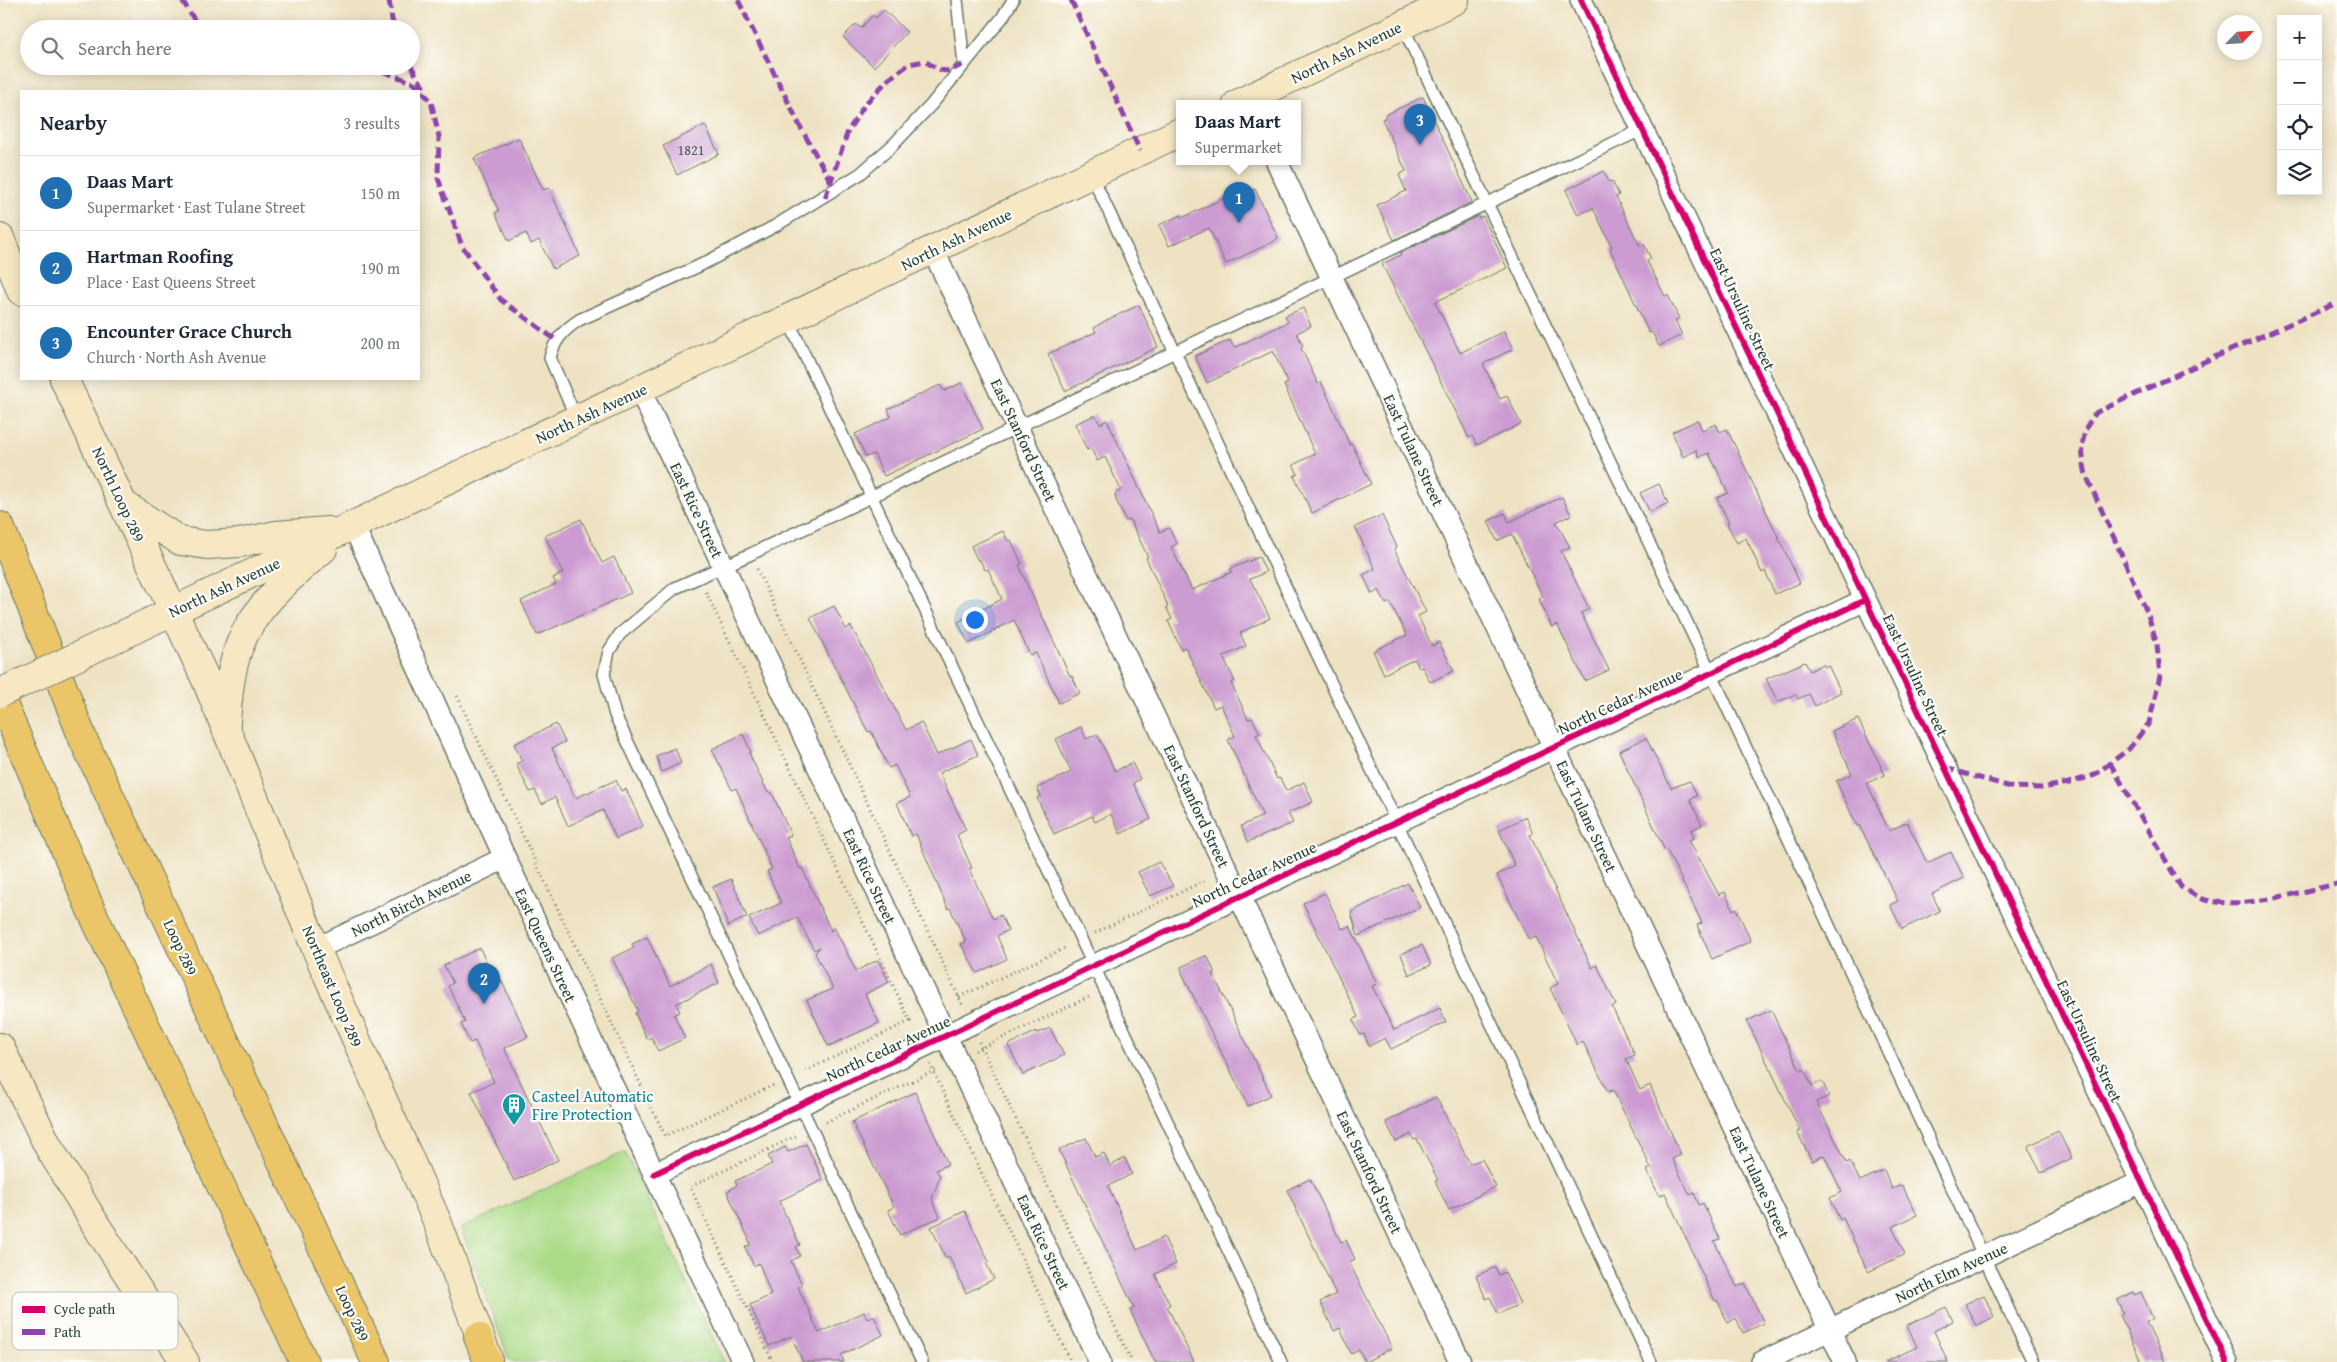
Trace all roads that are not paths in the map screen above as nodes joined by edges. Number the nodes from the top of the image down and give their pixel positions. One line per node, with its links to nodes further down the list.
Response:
1 (957, 0): 6 (lane)
2 (1013, 0): 6 (lane)
3 (1455, 0): 5 (main road, North Ash Avenue)
4 (1582, 0): 8 (street, East Ursuline Street)
5 (1402, 25): 7 (main road, North Ash Avenue); 12 (lane)
6 (964, 64): 21 (lane)
7 (1251, 100)
8 (1643, 129): 12 (lane); 30 (street, East Ursuline Street)
9 (1176, 134): 11 (main road, North Ash Avenue)
10 (1278, 165): 15 (street, East Tulane Street)
11 (1091, 174): 14 (main road, North Ash Avenue); 18 (lane)
12 (1489, 203): 15 (lane); 32 (lane)
13 (0, 238): 16 (main road)
14 (933, 250): 17 (main road, North Ash Avenue); 22 (street, East Stanford Street)
15 (1332, 278): 18 (lane); 35 (street, East Tulane Street)
16 (20, 288)
17 (788, 320): 20 (main road, North Ash Avenue); 23 (lane)
18 (1175, 353): 22 (lane); 36 (lane)
19 (64, 380): 24 (main road, North Loop 289)
20 (640, 390): 21 (main road, North Ash Avenue); 29 (street, East Rice Street)
21 (577, 420): 27 (main road, North Ash Avenue)
22 (1018, 428): 23 (lane); 38 (street, East Stanford Street)
23 (872, 497): 29 (lane); 40 (lane)
24 (125, 505): 27 (main road); 31 (main road, North Loop 289)
25 (0, 518): 28 (highway)
26 (0, 526): 28 (highway, Loop 289)
27 (349, 528): 31 (main road, North Ash Avenue); 34 (main road); 37 (street, East Queens Street)
28 (11, 555): 53 (highway, Loop 289)
29 (724, 567): 41 (street, East Rice Street); 43 (lane)
30 (1865, 600): 32 (street, North Cedar Avenue); 45 (street, East Ursuline Street)
31 (174, 610): 33 (main road, North Ash Avenue, bridge); 34 (main road, Northeast Loop 289)
32 (1711, 673): 35 (street, North Cedar Avenue); 46 (lane)
33 (0, 695): 52 (highway)
34 (225, 725): 39 (main road, Northeast Loop 289)
35 (1554, 747): 36 (street, North Cedar Avenue); 48 (street, East Tulane Street)
36 (1396, 822): 38 (street, North Cedar Avenue); 60 (lane)
37 (505, 858): 39 (street, North Birch Avenue); 44 (street, East Queens Street)
38 (1240, 896): 40 (street, North Cedar Avenue); 59 (street, East Stanford Street)
39 (316, 949): 49 (main road, Northeast Loop 289)
40 (1094, 965): 41 (street, North Cedar Avenue); 58 (lane)
41 (946, 1036): 43 (street, North Cedar Avenue); 57 (street, East Rice Street)
42 (0, 1047): 47 (main road)
43 (800, 1105): 44 (street, North Cedar Avenue); 56 (lane)
44 (654, 1174): 55 (street, East Queens Street)
45 (2141, 1182): 46 (street, North Elm Avenue); 64 (street, East Ursuline Street)
46 (1983, 1257): 48 (street, North Elm Avenue); 63 (lane)
47 (139, 1292)
48 (1830, 1330): 61 (street, North Elm Avenue); 62 (street, East Tulane Street)
49 (478, 1337): 54 (highway)
50 (177, 1350): 51 (main road)
51 (185, 1362)
52 (304, 1362)
53 (376, 1362)
54 (488, 1362)
55 (742, 1362)
56 (922, 1362)
57 (1100, 1362)
58 (1281, 1362)
59 (1460, 1362)
60 (1651, 1362)
61 (1762, 1362)
62 (1845, 1362)
63 (2034, 1362)
64 (2226, 1362)

